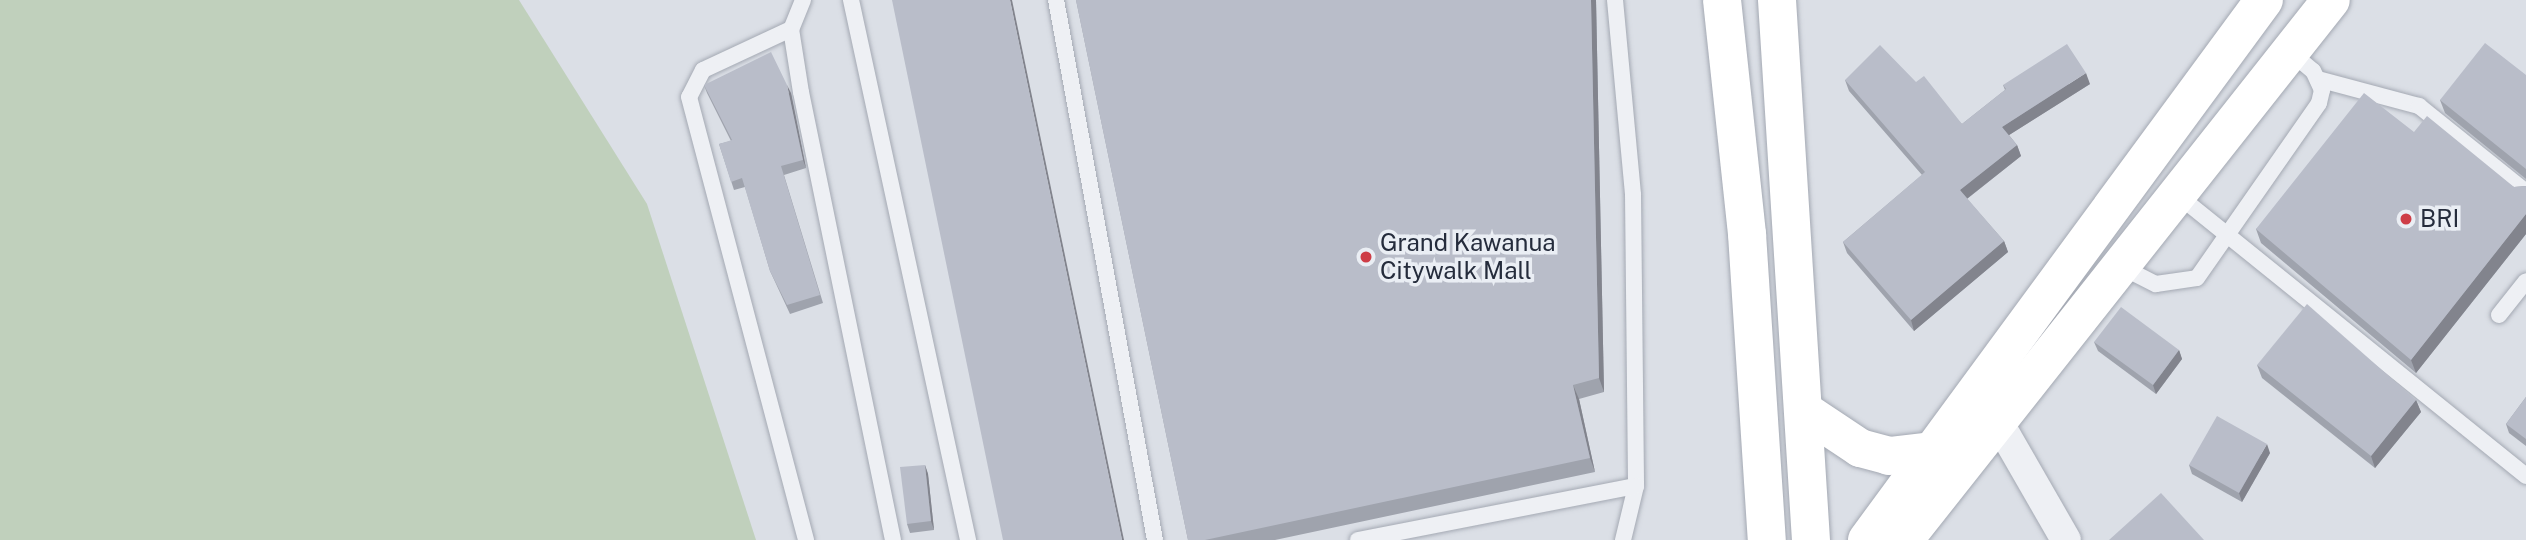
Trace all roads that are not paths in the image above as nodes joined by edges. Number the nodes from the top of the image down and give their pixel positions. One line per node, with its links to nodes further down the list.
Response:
1 (803, 0): 9 (lane)
2 (851, 0): 27 (lane)
3 (1056, 0): 28 (lane)
4 (1615, 0): 22 (lane)
5 (1721, 0): 23 (highway)
6 (1777, 0): 18 (highway)
7 (2264, 0): 20 (highway)
8 (2331, 0): 10 (highway)
9 (791, 29): 25 (lane); 26 (lane)
10 (2290, 52): 11 (lane); 13 (highway)
11 (2318, 79): 12 (lane); 14 (lane)
12 (2526, 192)
13 (2179, 196): 14 (lane); 15 (highway)
14 (2228, 235): 15 (lane); 21 (lane)
15 (2122, 267): 19 (highway)
16 (2526, 281): 17 (lane)
17 (2499, 315)
18 (1806, 412): 20 (highway); 31 (highway)
19 (1997, 420): 24 (highway); 32 (street)
20 (1932, 451): 24 (highway)
21 (2526, 476)
22 (1636, 486): 29 (lane); 30 (lane)
23 (1763, 531)
24 (1884, 535)
25 (806, 540)
26 (893, 540)
27 (968, 540)
28 (1155, 540)
29 (1357, 540)
30 (1623, 540)
31 (1811, 540)
32 (2066, 540)

